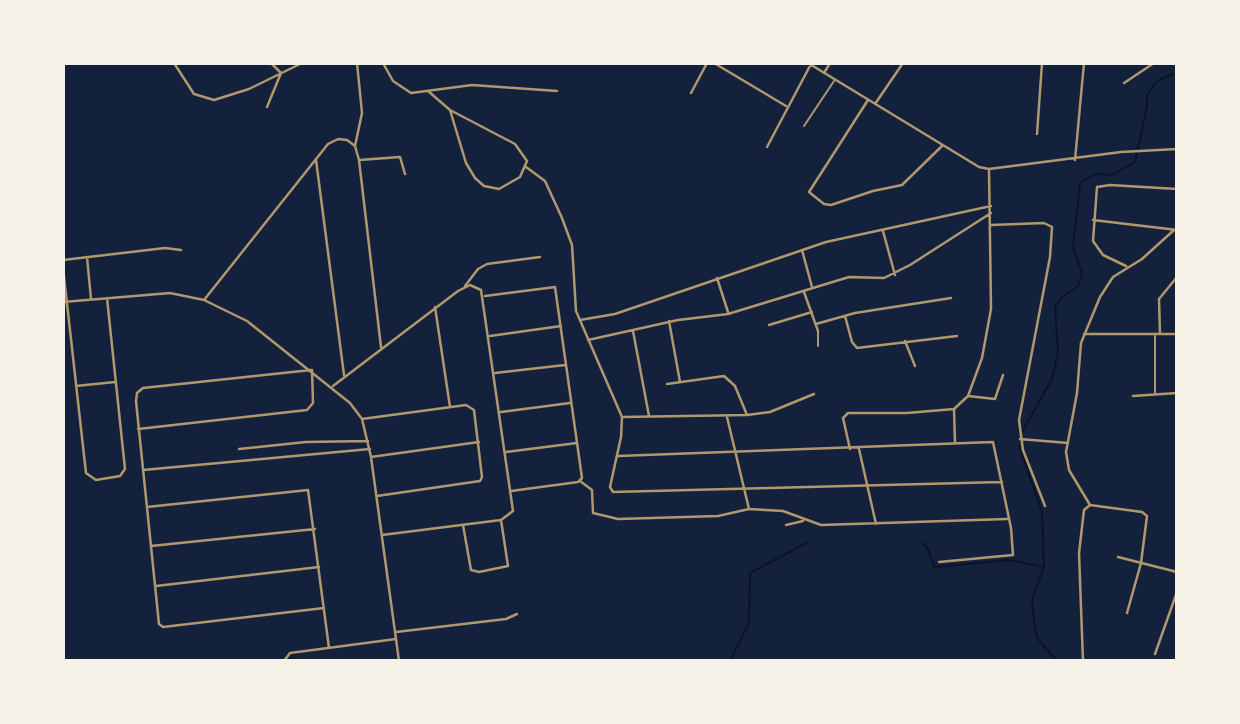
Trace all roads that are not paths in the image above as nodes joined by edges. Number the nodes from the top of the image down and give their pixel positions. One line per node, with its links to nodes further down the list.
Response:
1 (174, 63): 14 (street)
2 (271, 63): 14 (street)
3 (302, 63): 14 (street)
4 (358, 63): 29 (street)
5 (383, 63): 19 (street)
6 (707, 63): 20 (street)
7 (714, 63): 23 (street)
8 (830, 63): 15 (street)
9 (903, 63): 22 (street)
10 (1042, 63): 27 (street)
11 (1084, 63): 34 (street)
12 (1154, 63): 17 (street)
13 (809, 64): 15 (street); 23 (street)
14 (281, 73): 24 (street)
15 (824, 73): 16 (street)
16 (835, 80): 21 (street); 26 (lane)
17 (1124, 83)
18 (557, 91): 19 (street)
19 (428, 92): 25 (street)
20 (691, 93)
21 (868, 100): 22 (street); 28 (street)
22 (875, 104): 28 (street)
23 (787, 106): 30 (street)
24 (267, 107)
25 (450, 110): 35 (street); 35 (street)
26 (804, 126)
27 (1037, 134)
28 (943, 145): 36 (street)
29 (355, 146): 32 (street); 33 (street)
30 (767, 147)
31 (1177, 149): 34 (street)
32 (316, 160): 64 (street); 90 (street)
33 (359, 160): 37 (street); 85 (street)
34 (1075, 160): 36 (street)
35 (526, 167): 70 (street)
36 (989, 169): 39 (street)
37 (405, 174)
38 (1177, 189): 41 (street)
39 (990, 206): 40 (street); 43 (street)
40 (991, 213): 42 (street); 52 (street)
41 (1093, 220): 44 (street); 50 (street)
42 (991, 225): 100 (street); 112 (street)
43 (883, 230): 46 (street); 52 (street)
44 (1175, 230): 50 (street)
45 (181, 250): 47 (street)
46 (802, 250): 54 (street); 58 (street)
47 (87, 257): 49 (street); 63 (street)
48 (541, 257): 56 (street)
49 (63, 260)
50 (1126, 267): 77 (street)
51 (63, 268): 65 (street)
52 (895, 275): 58 (street)
53 (1177, 277): 79 (street)
54 (718, 278): 68 (street); 70 (street)
55 (555, 282): 57 (street)
56 (465, 286): 60 (street); 66 (street)
57 (555, 287): 60 (street); 74 (street)
58 (813, 289): 59 (street)
59 (804, 292): 67 (street); 68 (street)
60 (484, 297): 80 (street)
61 (107, 298): 63 (street); 64 (street); 92 (street)
62 (951, 298): 69 (street)
63 (91, 300): 65 (street)
64 (204, 300): 88 (street)
65 (65, 302): 95 (street)
66 (435, 307): 85 (street); 103 (street)
67 (812, 312): 72 (street); 73 (street)
68 (728, 314): 71 (street)
69 (845, 316): 72 (street); 83 (street)
70 (580, 320): 82 (street)
71 (669, 321): 75 (street); 93 (street)
72 (816, 324): 76 (street)
73 (769, 325)
74 (561, 326): 80 (street); 86 (street)
75 (633, 331): 82 (street); 107 (street)
76 (818, 331): 84 (lane)
77 (1084, 334): 79 (street); 117 (street)
78 (1177, 334): 79 (street)
79 (1157, 335): 99 (lane)
80 (489, 336): 89 (street)
81 (957, 336): 83 (street)
82 (588, 340): 109 (street)
83 (905, 341): 87 (street)
84 (818, 346)
85 (381, 347): 90 (street)
86 (566, 365): 89 (street); 102 (street)
87 (915, 366)
88 (311, 370): 96 (street); 111 (street); 111 (street)
89 (495, 373): 105 (street)
90 (344, 375): 96 (street)
91 (1003, 375): 100 (street)
92 (116, 381): 95 (street); 95 (street)
93 (680, 382): 94 (street); 106 (street)
94 (667, 384)
95 (76, 386)
96 (332, 386): 110 (street)
97 (1176, 393): 99 (street)
98 (814, 394): 106 (street)
99 (1155, 394): 101 (street)
100 (968, 396): 104 (street)
101 (1133, 396)
102 (571, 403): 105 (street); 115 (street)
103 (450, 407): 110 (street); 114 (street)
104 (954, 409): 116 (street); 120 (street)
105 (501, 412): 123 (street)
106 (747, 415): 108 (street)
107 (649, 416): 108 (street); 109 (street)
108 (727, 416): 122 (street)
109 (622, 417): 124 (street)
110 (362, 419): 113 (street)
111 (138, 429): 126 (street)
112 (1020, 439): 117 (street); 134 (street)
113 (368, 441): 118 (street); 119 (street)
114 (479, 442): 125 (street); 132 (street)
115 (577, 443): 123 (street); 127 (street)
116 (954, 443): 121 (street); 128 (street)
117 (1068, 443): 133 (street)
118 (239, 449)
119 (370, 449): 125 (street); 126 (street)
120 (850, 449): 121 (street); 122 (street)
121 (859, 449): 129 (street)
122 (736, 451): 124 (street); 130 (street)
123 (506, 452): 131 (street)
124 (618, 456): 130 (street)
125 (371, 457): 132 (street)
126 (143, 470): 135 (street)
127 (580, 481): 131 (street); 136 (street)
128 (1002, 482): 129 (street); 137 (street)
129 (867, 485): 130 (street); 140 (street)
130 (744, 489): 136 (street)
131 (511, 491): 138 (street)
132 (377, 496): 144 (street)
133 (1090, 505): 148 (street); 162 (street)
134 (1045, 506)
135 (147, 507): 143 (street); 145 (street)
136 (749, 509): 139 (street)
137 (1008, 519): 140 (street); 147 (street)
138 (501, 520): 141 (street); 141 (street)
139 (803, 521): 140 (street); 142 (street)
140 (876, 524)
141 (463, 525): 144 (street)
142 (786, 525)
143 (315, 529): 145 (street); 149 (street)
144 (382, 535): 156 (street)
145 (150, 546): 151 (street)
146 (1118, 557): 148 (street)
147 (939, 562)
148 (1141, 563): 150 (street); 154 (street)
149 (319, 567): 151 (street); 153 (street)
150 (1177, 572)
151 (155, 586): 153 (street)
152 (1177, 592): 159 (street)
153 (324, 608): 158 (street)
154 (1127, 612)
155 (517, 614): 156 (street)
156 (395, 633): 157 (street)
157 (396, 639): 158 (street); 161 (street)
158 (329, 648): 160 (street)
159 (1155, 654)
160 (284, 661)
161 (399, 661)
162 (1083, 661)

